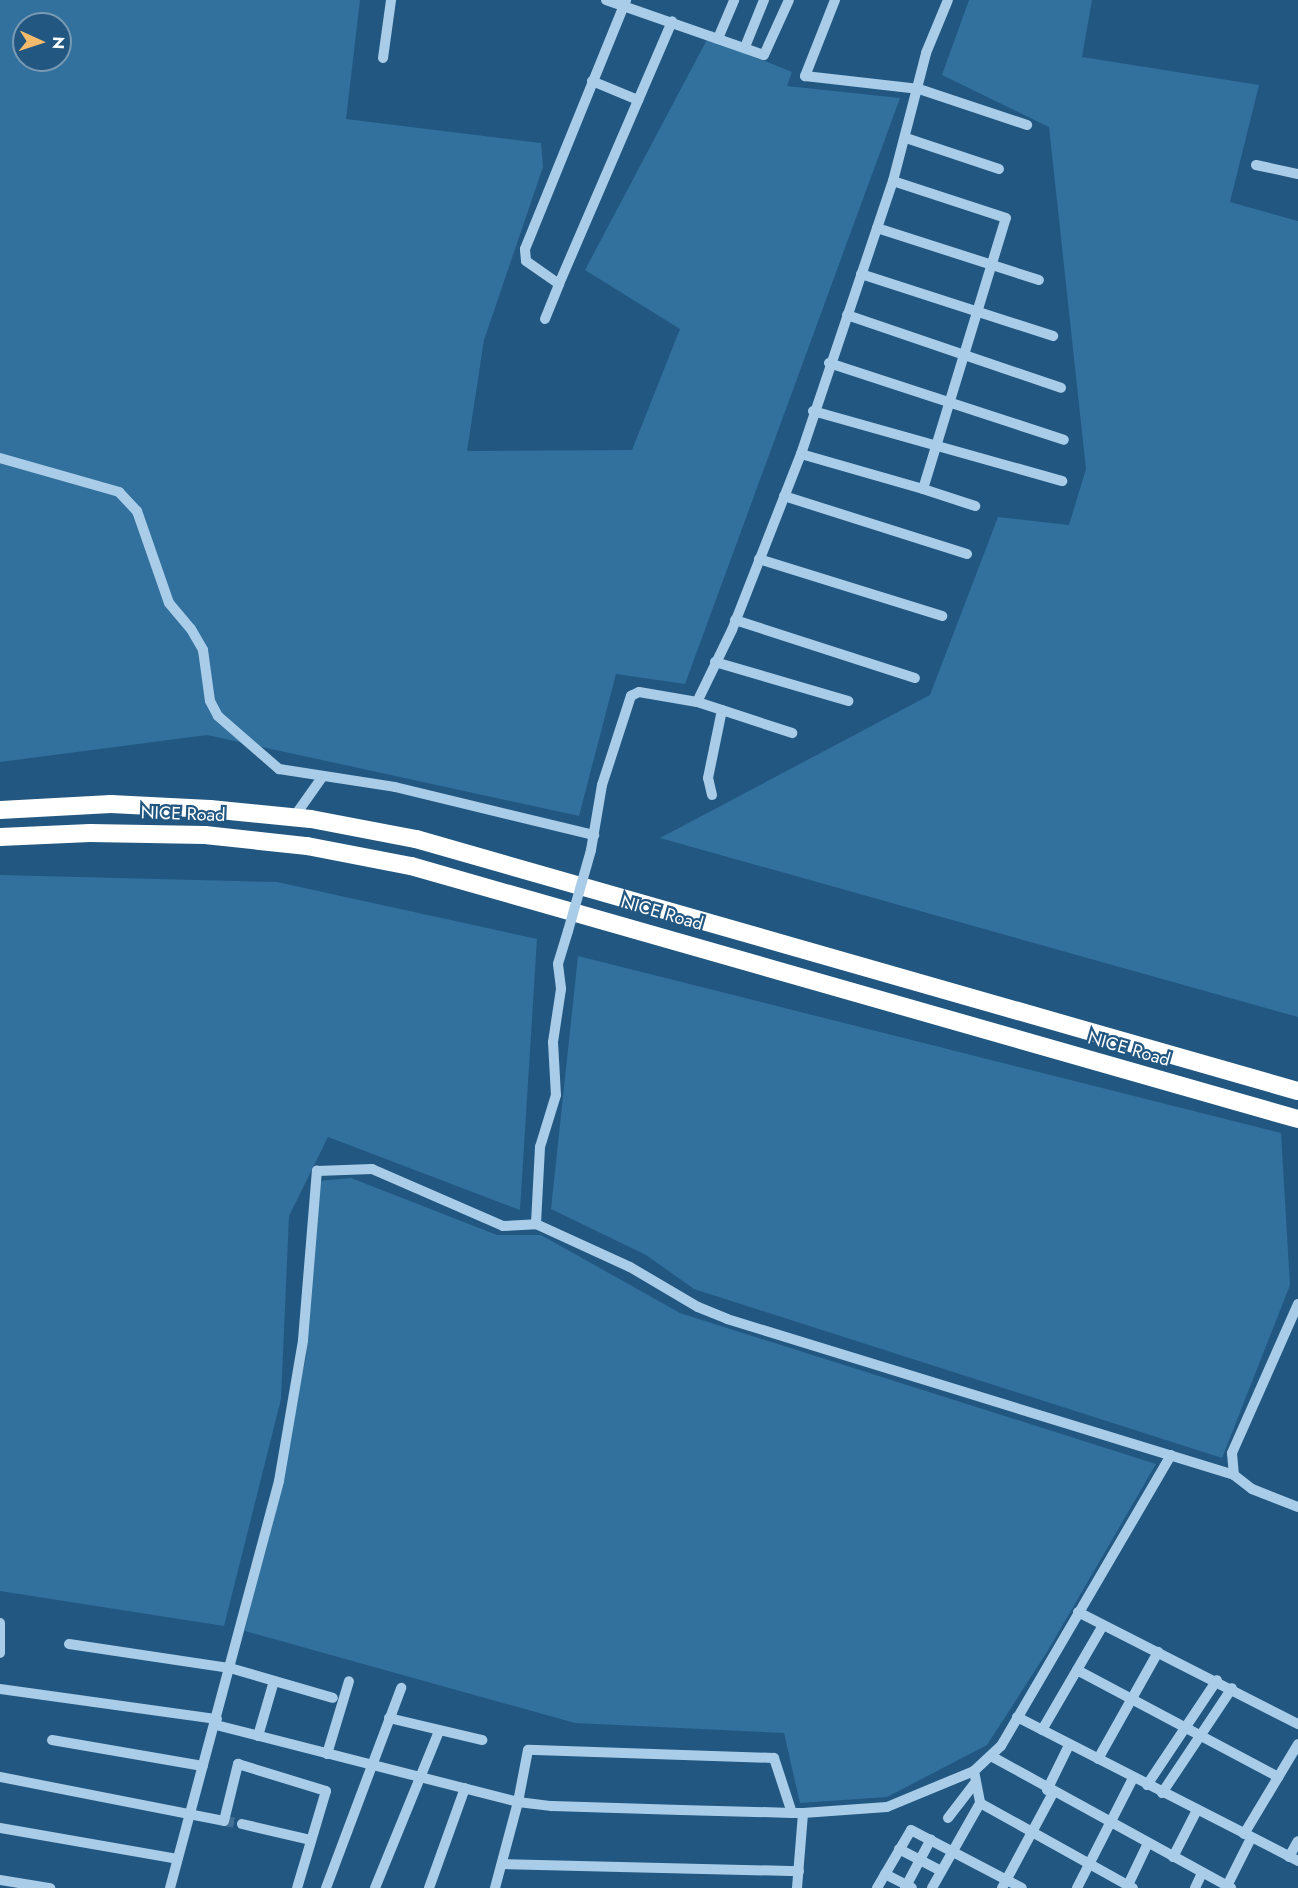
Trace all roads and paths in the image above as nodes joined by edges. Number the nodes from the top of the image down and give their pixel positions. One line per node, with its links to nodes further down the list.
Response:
1 (391, 0): 12 (street)
2 (606, 0): 8 (street)
3 (734, 0): 10 (street)
4 (764, 0): 11 (street)
5 (789, 0): 11 (street)
6 (835, 0): 14 (street)
7 (948, 0): 14 (street)
8 (625, 2): 9 (street); 13 (street)
9 (672, 21): 10 (street); 15 (street)
10 (719, 36): 11 (street)
11 (745, 47)
12 (383, 58)
13 (592, 81): 15 (street); 26 (street)
14 (919, 89): 16 (street); 17 (street)
15 (638, 100): 26 (street)
16 (1028, 125)
17 (906, 138): 19 (street); 21 (street)
18 (1256, 165): 20 (street)
19 (999, 169)
20 (1298, 174)
21 (893, 181): 22 (street); 23 (street)
22 (878, 228): 23 (street); 24 (street)
23 (992, 265): 25 (street); 27 (street)
24 (861, 274): 27 (street); 28 (street)
25 (1039, 280)
26 (559, 284): 29 (street)
27 (977, 312): 30 (street); 31 (street)
28 (847, 315): 31 (street); 32 (street)
29 (545, 319)
30 (1053, 336)
31 (964, 355): 33 (street); 34 (street)
32 (829, 363): 34 (street); 35 (street)
33 (1061, 388)
34 (950, 403): 36 (street); 37 (street)
35 (813, 411): 37 (street); 38 (street)
36 (1064, 440)
37 (937, 445): 40 (street); 41 (street)
38 (801, 453): 41 (street); 42 (street)
39 (0, 458): 54 (street)
40 (1062, 481)
41 (923, 489): 43 (street)
42 (784, 496): 44 (street); 45 (street)
43 (975, 506)
44 (967, 554)
45 (759, 560): 46 (street); 47 (street)
46 (942, 616)
47 (735, 620): 48 (street); 49 (street)
48 (716, 662): 50 (street); 51 (street)
49 (915, 678)
50 (848, 701)
51 (697, 702): 52 (street); 58 (street)
52 (722, 710): 53 (street); 55 (street)
53 (792, 733)
54 (323, 776): 57 (street); 58 (street)
55 (712, 795)
56 (0, 810): 57 (highway, NICE Road)
57 (294, 817): 60 (highway, NICE Road)
58 (594, 835): 62 (street, bridge)
59 (0, 837): 61 (highway, NICE Road)
60 (1298, 1090)
61 (1298, 1119)
62 (536, 1224): 64 (street); 74 (street)
63 (1298, 1304): 65 (street)
64 (1170, 1455): 65 (street); 67 (street)
65 (1234, 1475): 66 (street)
66 (1298, 1507)
67 (1078, 1612): 69 (street); 84 (street)
68 (0, 1623): 70 (street)
69 (1103, 1625): 72 (street); 75 (street)
70 (0, 1639): 73 (street)
71 (69, 1644): 74 (street)
72 (1158, 1652): 76 (street); 83 (street)
73 (0, 1653)
74 (230, 1668): 77 (street); 86 (street)
75 (1077, 1670): 83 (street); 89 (street)
76 (1217, 1680): 80 (street); 88 (street)
77 (274, 1681): 82 (street); 92 (street)
78 (349, 1681): 97 (street)
79 (401, 1688): 85 (street)
80 (1232, 1688): 87 (street); 91 (street)
81 (0, 1689): 86 (street)
82 (333, 1698)
83 (1132, 1700): 88 (street); 99 (street)
84 (1017, 1717): 89 (street); 98 (street)
85 (389, 1718): 90 (street); 101 (street)
86 (216, 1722): 92 (street); 100 (street)
87 (1298, 1724)
88 (1186, 1727): 91 (street); 108 (street)
89 (1042, 1730): 96 (street)
90 (439, 1731): 94 (street); 105 (street)
91 (1201, 1735): 104 (street); 111 (street)
92 (258, 1736): 97 (street)
93 (52, 1740): 100 (street)
94 (482, 1740)
95 (1298, 1744): 104 (street)
96 (1069, 1745): 99 (street); 110 (street)
97 (327, 1754): 101 (street)
98 (991, 1756): 102 (street); 110 (street)
99 (1098, 1759): 106 (street)
100 (203, 1766): 116 (street)
101 (373, 1766): 105 (street); 147 (street)
102 (974, 1770): 107 (street); 115 (street)
103 (0, 1777): 116 (street)
104 (1278, 1777): 122 (street)
105 (421, 1778): 109 (street); 148 (street)
106 (1133, 1778): 108 (street); 118 (street)
107 (975, 1783): 113 (street); 117 (street)
108 (1147, 1785): 111 (street)
109 (465, 1788): 112 (street); 149 (street)
110 (1050, 1792): 118 (street); 121 (street)
111 (1162, 1793): 114 (street)
112 (518, 1802): 115 (street); 115 (street); 133 (street)
113 (980, 1803): 121 (street); 128 (street)
114 (1197, 1810): 122 (street); 129 (street)
115 (797, 1813): 135 (street)
116 (190, 1814): 124 (street); 130 (street)
117 (948, 1818)
118 (1112, 1821): 126 (street); 134 (street)
119 (242, 1824): 124 (street)
120 (0, 1828): 130 (street)
121 (1032, 1833): 134 (street); 140 (street)
122 (1248, 1836): 131 (street); 145 (street)
123 (931, 1839): 127 (street); 128 (street); 132 (street)
124 (311, 1840): 146 (street)
125 (1298, 1841): 131 (street)
126 (1148, 1843): 129 (street); 141 (street)
127 (899, 1849): 132 (street); 138 (street)
128 (952, 1849): 136 (street); 140 (street)
129 (1173, 1857): 137 (street)
130 (177, 1859): 143 (street)
131 (1294, 1859)
132 (920, 1860): 136 (street); 144 (street)
133 (501, 1864): 135 (street); 150 (street)
134 (1090, 1865): 141 (street); 155 (street)
135 (799, 1871): 151 (street)
136 (941, 1871): 153 (street)
137 (1202, 1873): 145 (street); 156 (street)
138 (885, 1874): 144 (street); 152 (street)
139 (0, 1880): 142 (street)
140 (1004, 1884): 154 (street)
141 (1130, 1886)
142 (43, 1887)
143 (173, 1887)
144 (908, 1887)
145 (1229, 1887)
146 (297, 1888)
147 (326, 1888)
148 (375, 1888)
149 (429, 1888)
150 (495, 1888)
151 (797, 1888)
152 (878, 1888)
153 (932, 1888)
154 (1022, 1888)
155 (1077, 1888)
156 (1195, 1888)

